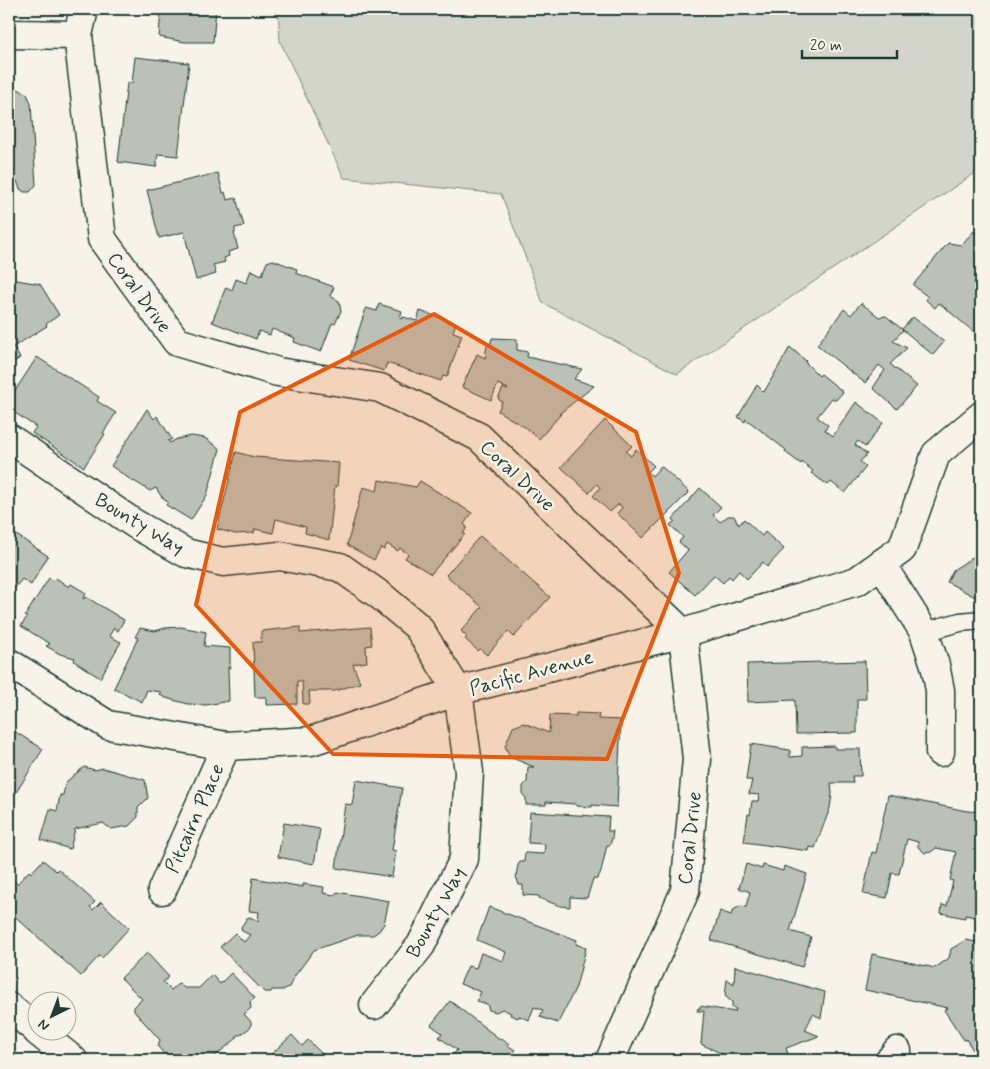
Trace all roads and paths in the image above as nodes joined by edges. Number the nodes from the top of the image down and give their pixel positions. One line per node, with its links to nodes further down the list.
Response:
1 (84, 9): 3 (street, Coral Drive)
2 (9, 34): 3 (street)
3 (78, 35): 9 (street, Coral Drive)
4 (981, 416): 6 (street, Pacific Avenue)
5 (9, 438): 11 (street, Bounty Way)
6 (881, 564): 8 (street); 9 (street, Pacific Avenue)
7 (981, 620): 8 (lane)
8 (924, 632): 13 (street)
9 (683, 633): 11 (street, Pacific Avenue); 20 (street, Coral Drive)
10 (9, 663): 12 (street, Pacific Avenue)
11 (458, 692): 12 (street, Pacific Avenue); 15 (street, Bounty Way)
12 (226, 746): 14 (street, Pitcairn Place)
13 (940, 752)
14 (162, 890)
15 (374, 1005)
16 (9, 1007): 17 (street)
17 (28, 1023)
18 (51, 1042): 19 (street)
19 (73, 1060)
20 (610, 1060)

